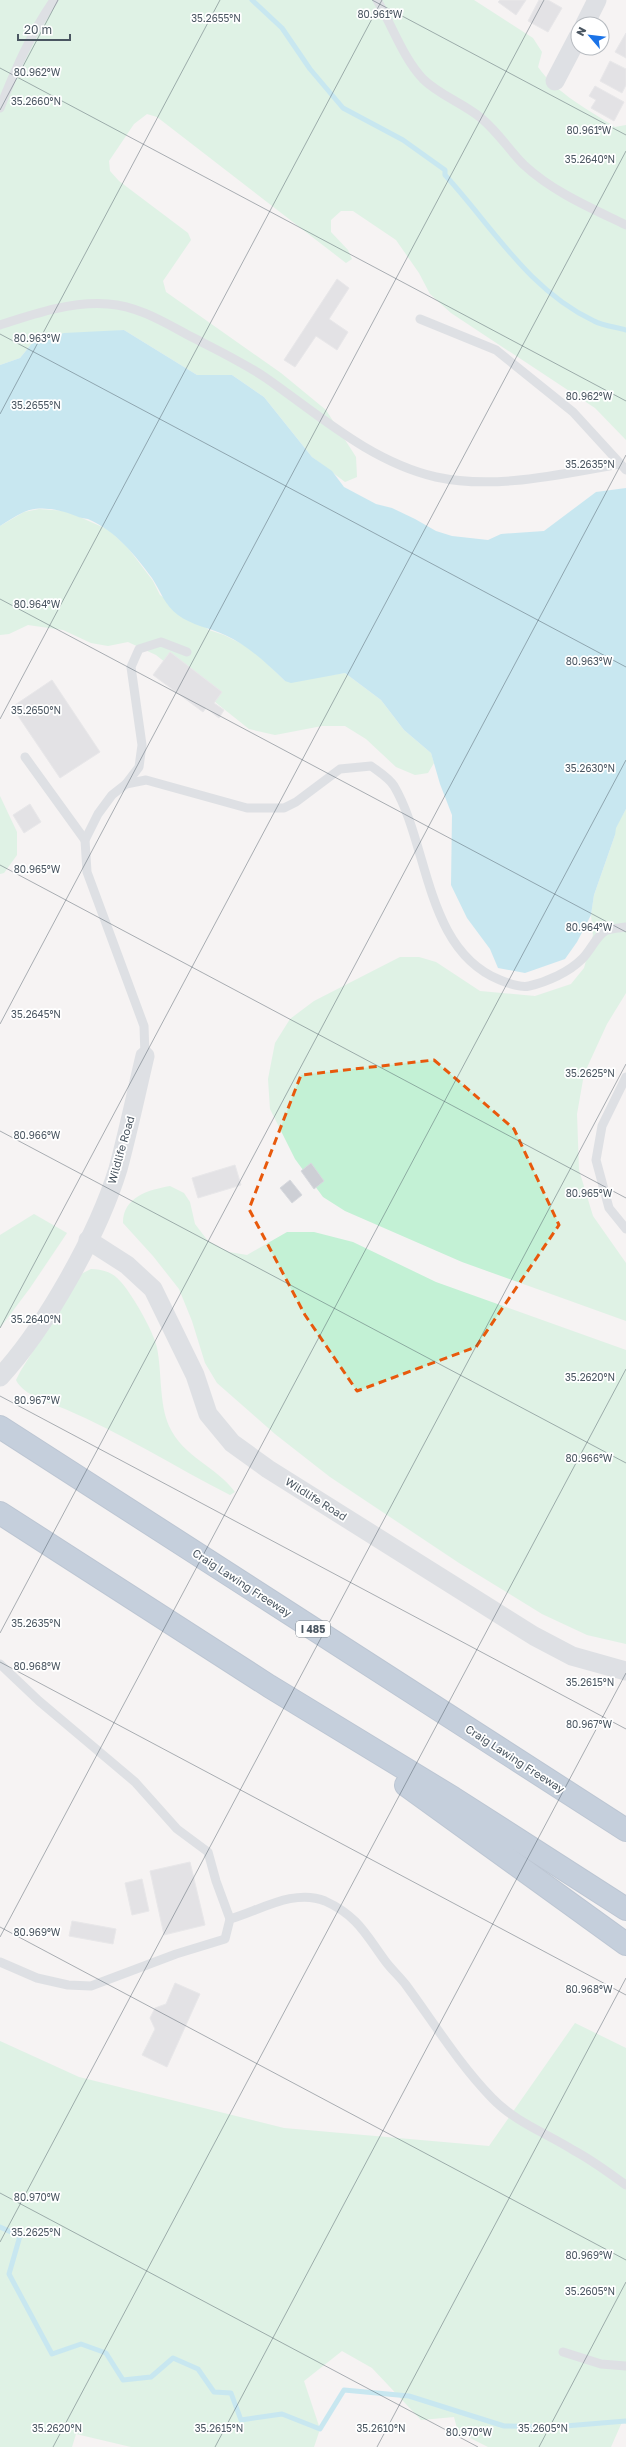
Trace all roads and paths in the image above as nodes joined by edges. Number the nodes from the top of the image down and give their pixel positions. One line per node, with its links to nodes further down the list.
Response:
1 (54, 0): 7 (lane)
2 (377, 0): 8 (lane)
3 (598, 0): 4 (street)
4 (589, 16)
5 (570, 52): 6 (street)
6 (555, 81)
7 (0, 108)
8 (626, 225)
9 (420, 318): 11 (lane)
10 (0, 325): 11 (lane)
11 (623, 467)
12 (187, 652): 14 (lane)
13 (24, 757): 15 (lane)
14 (126, 784): 15 (lane); 16 (lane)
15 (85, 840): 17 (lane)
16 (626, 927)
17 (145, 1056): 20 (street, Wildlife Road)
18 (626, 1077): 19 (lane)
19 (626, 1229)
20 (88, 1240): 21 (street, Wildlife Road); 25 (street, Wildlife Road)
21 (0, 1377)
22 (0, 1427): 27 (highway, Craig Lawing Freeway / I 485)
23 (0, 1513): 26 (highway)
24 (0, 1664): 29 (lane)
25 (626, 1671)
26 (269, 1686): 28 (highway); 30 (highway)
27 (626, 1830)
28 (626, 1909)
29 (230, 1919): 31 (lane); 32 (lane)
30 (626, 1944)
31 (0, 1962)
32 (626, 2185)
33 (563, 2352): 34 (lane)
34 (626, 2366)

